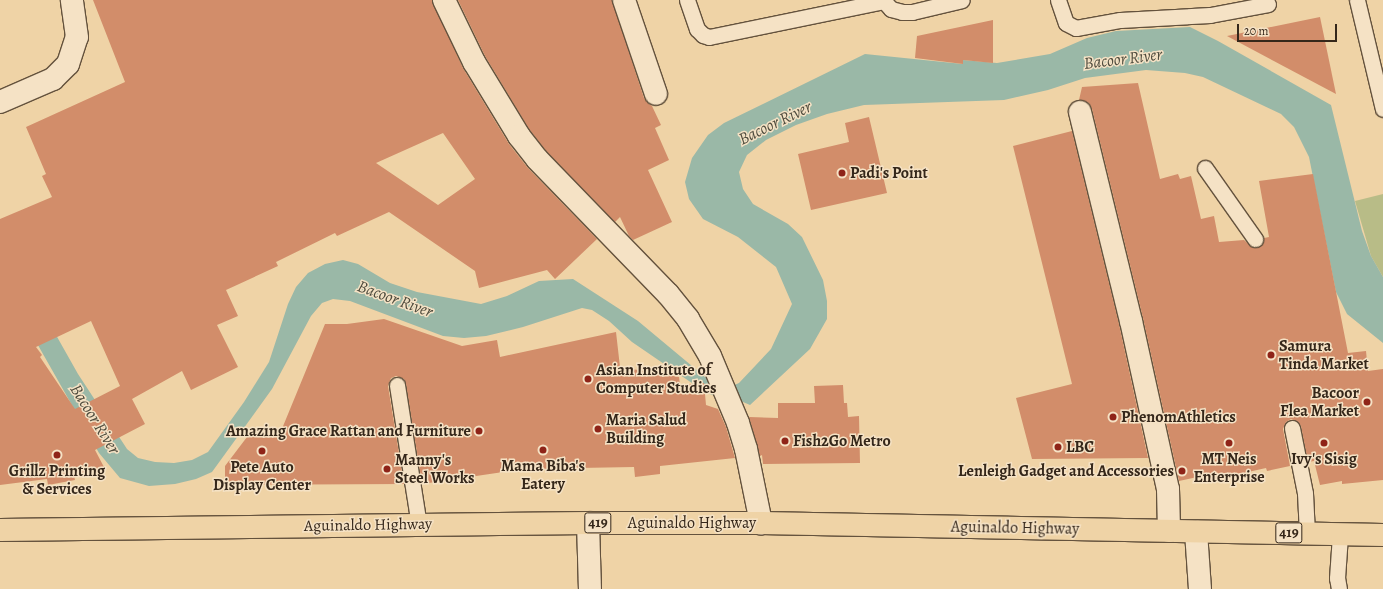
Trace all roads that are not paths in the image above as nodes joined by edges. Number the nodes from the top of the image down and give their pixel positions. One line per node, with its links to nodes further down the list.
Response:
1 (72, 0): 11 (street)
2 (444, 0): 18 (street)
3 (624, 0): 10 (street)
4 (688, 0): 8 (lane)
5 (962, 0): 8 (lane)
6 (1058, 0): 9 (lane)
7 (1358, 0): 12 (lane)
8 (883, 1)
9 (1268, 4)
10 (656, 94)
11 (0, 102)
12 (1383, 109)
13 (1080, 112): 22 (street)
14 (1205, 168): 15 (lane)
15 (1255, 239)
16 (397, 385): 20 (lane)
17 (1292, 428): 24 (lane)
18 (761, 522): 19 (highway, Aguinaldo Highway / 419); 22 (highway, Aguinaldo Highway / 419)
19 (588, 523): 20 (highway, Aguinaldo Highway / 419); 27 (street)
20 (419, 525): 21 (highway, Aguinaldo Highway / 419)
21 (0, 530)
22 (1169, 531): 23 (highway, Aguinaldo Highway / 419)
23 (1196, 532): 24 (highway, Aguinaldo Highway / 419); 28 (street)
24 (1306, 534): 25 (highway, Aguinaldo Highway / 419)
25 (1340, 535): 26 (highway, Aguinaldo Highway / 419); 29 (lane)
26 (1383, 535)
27 (590, 589)
28 (1200, 589)
29 (1339, 589)

